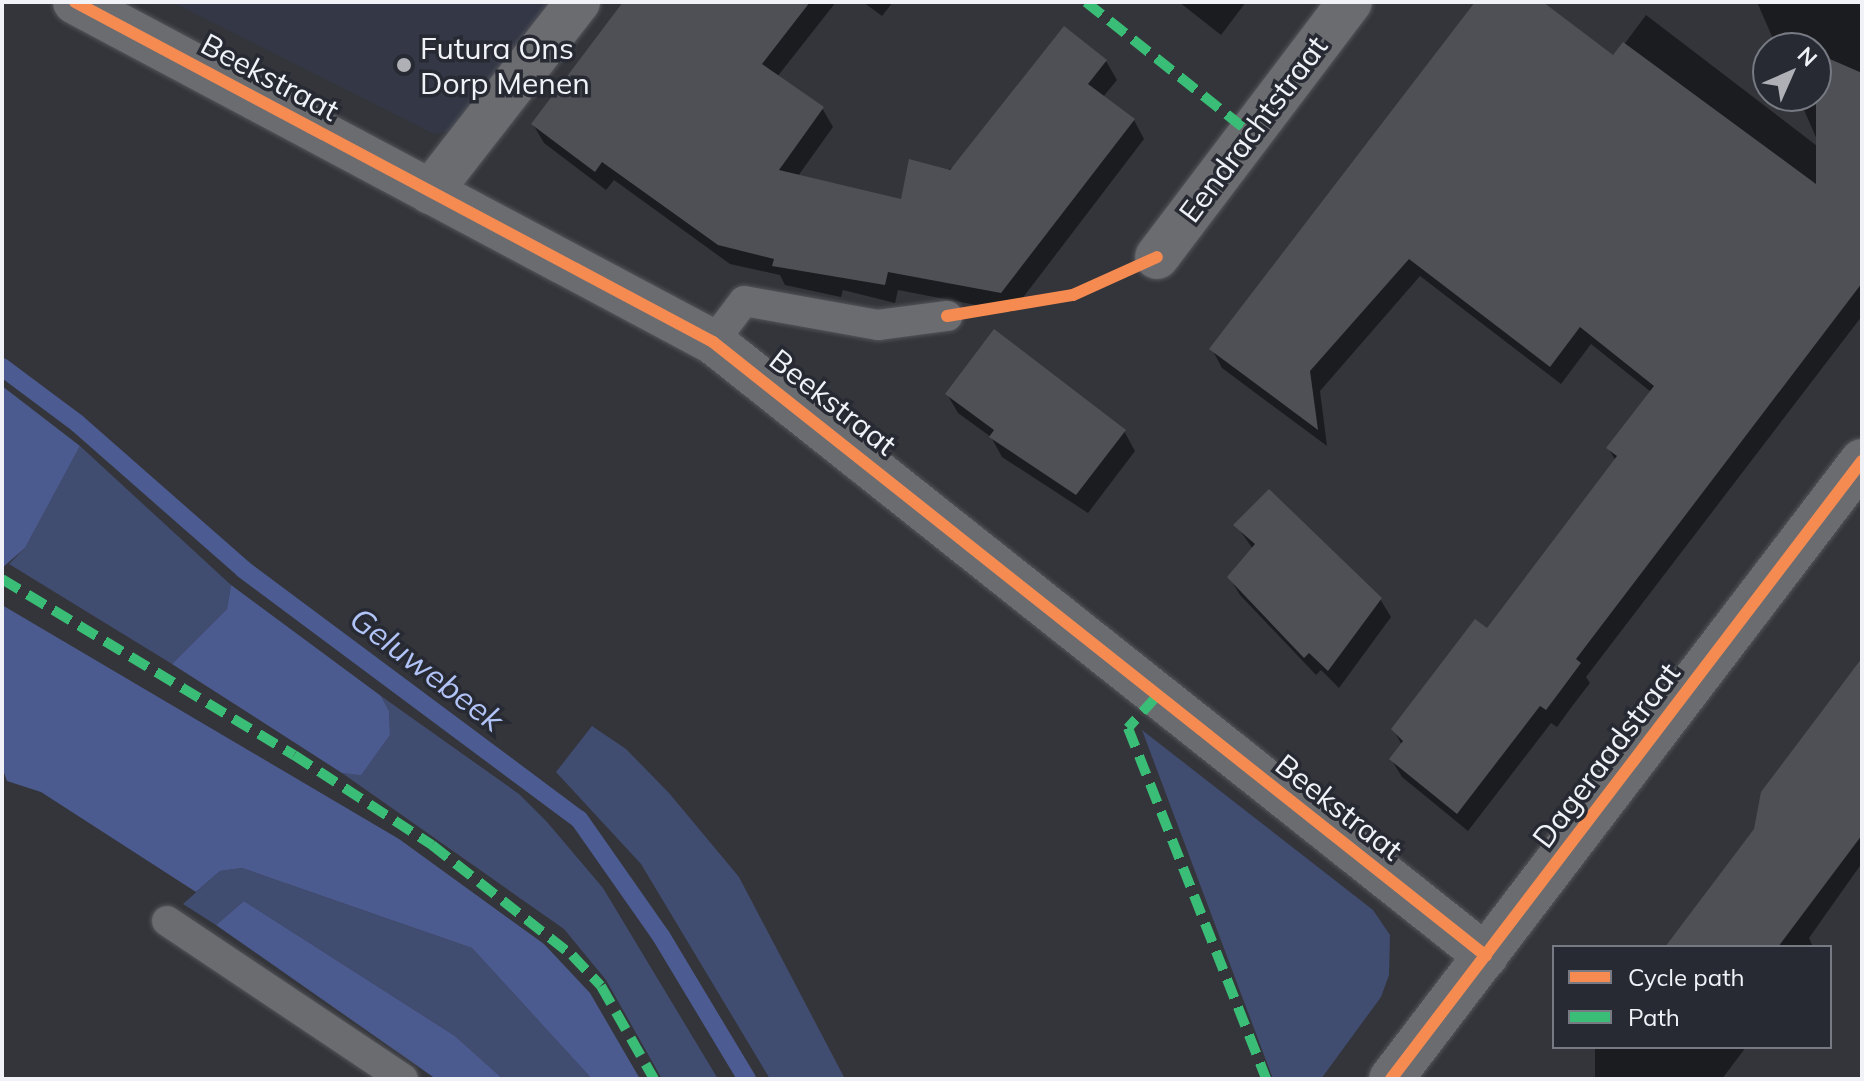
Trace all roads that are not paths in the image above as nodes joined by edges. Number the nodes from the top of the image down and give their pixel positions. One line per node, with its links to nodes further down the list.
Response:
1 (75, 2): 4 (street, Beekstraat)
2 (578, 2): 4 (street)
3 (1350, 2): 5 (street, Eendrachtstraat)
4 (430, 192): 7 (street, Beekstraat)
5 (1157, 257)
6 (947, 316): 7 (lane)
7 (713, 342): 10 (street, Beekstraat)
8 (1862, 461): 10 (street, Dageraadstraat)
9 (167, 921): 11 (lane)
10 (1486, 956): 12 (street, Dageraadstraat)
11 (403, 1079)
12 (1391, 1079)

